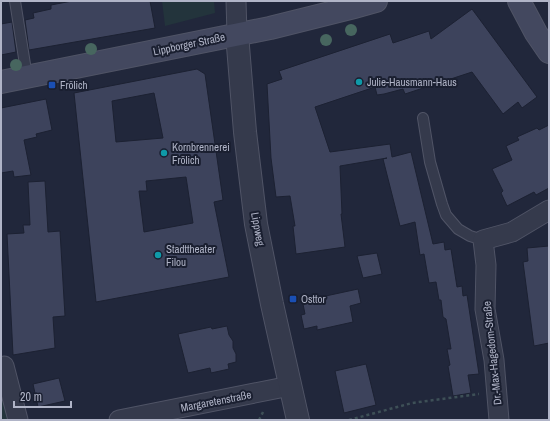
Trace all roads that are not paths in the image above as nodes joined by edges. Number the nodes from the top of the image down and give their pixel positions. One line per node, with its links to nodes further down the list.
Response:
1 (14, 1): 7 (lane)
2 (236, 1): 5 (street)
3 (376, 1): 5 (main road, Lippborger Straße)
4 (519, 1): 6 (main road)
5 (237, 34): 7 (main road, Lippborger Straße); 13 (street, Lippweg)
6 (549, 52)
7 (27, 77): 8 (main road, Lippborger Straße)
8 (1, 82)
9 (423, 118): 11 (lane)
10 (549, 210): 11 (street)
11 (483, 240): 17 (street, Dr.-Max-Hagedorn-Straße)
12 (1, 366): 14 (street)
13 (290, 386): 15 (street, Margaretenstraße); 16 (street, Lippweg)
14 (18, 420)
15 (119, 420)
16 (298, 420)
17 (499, 420)

